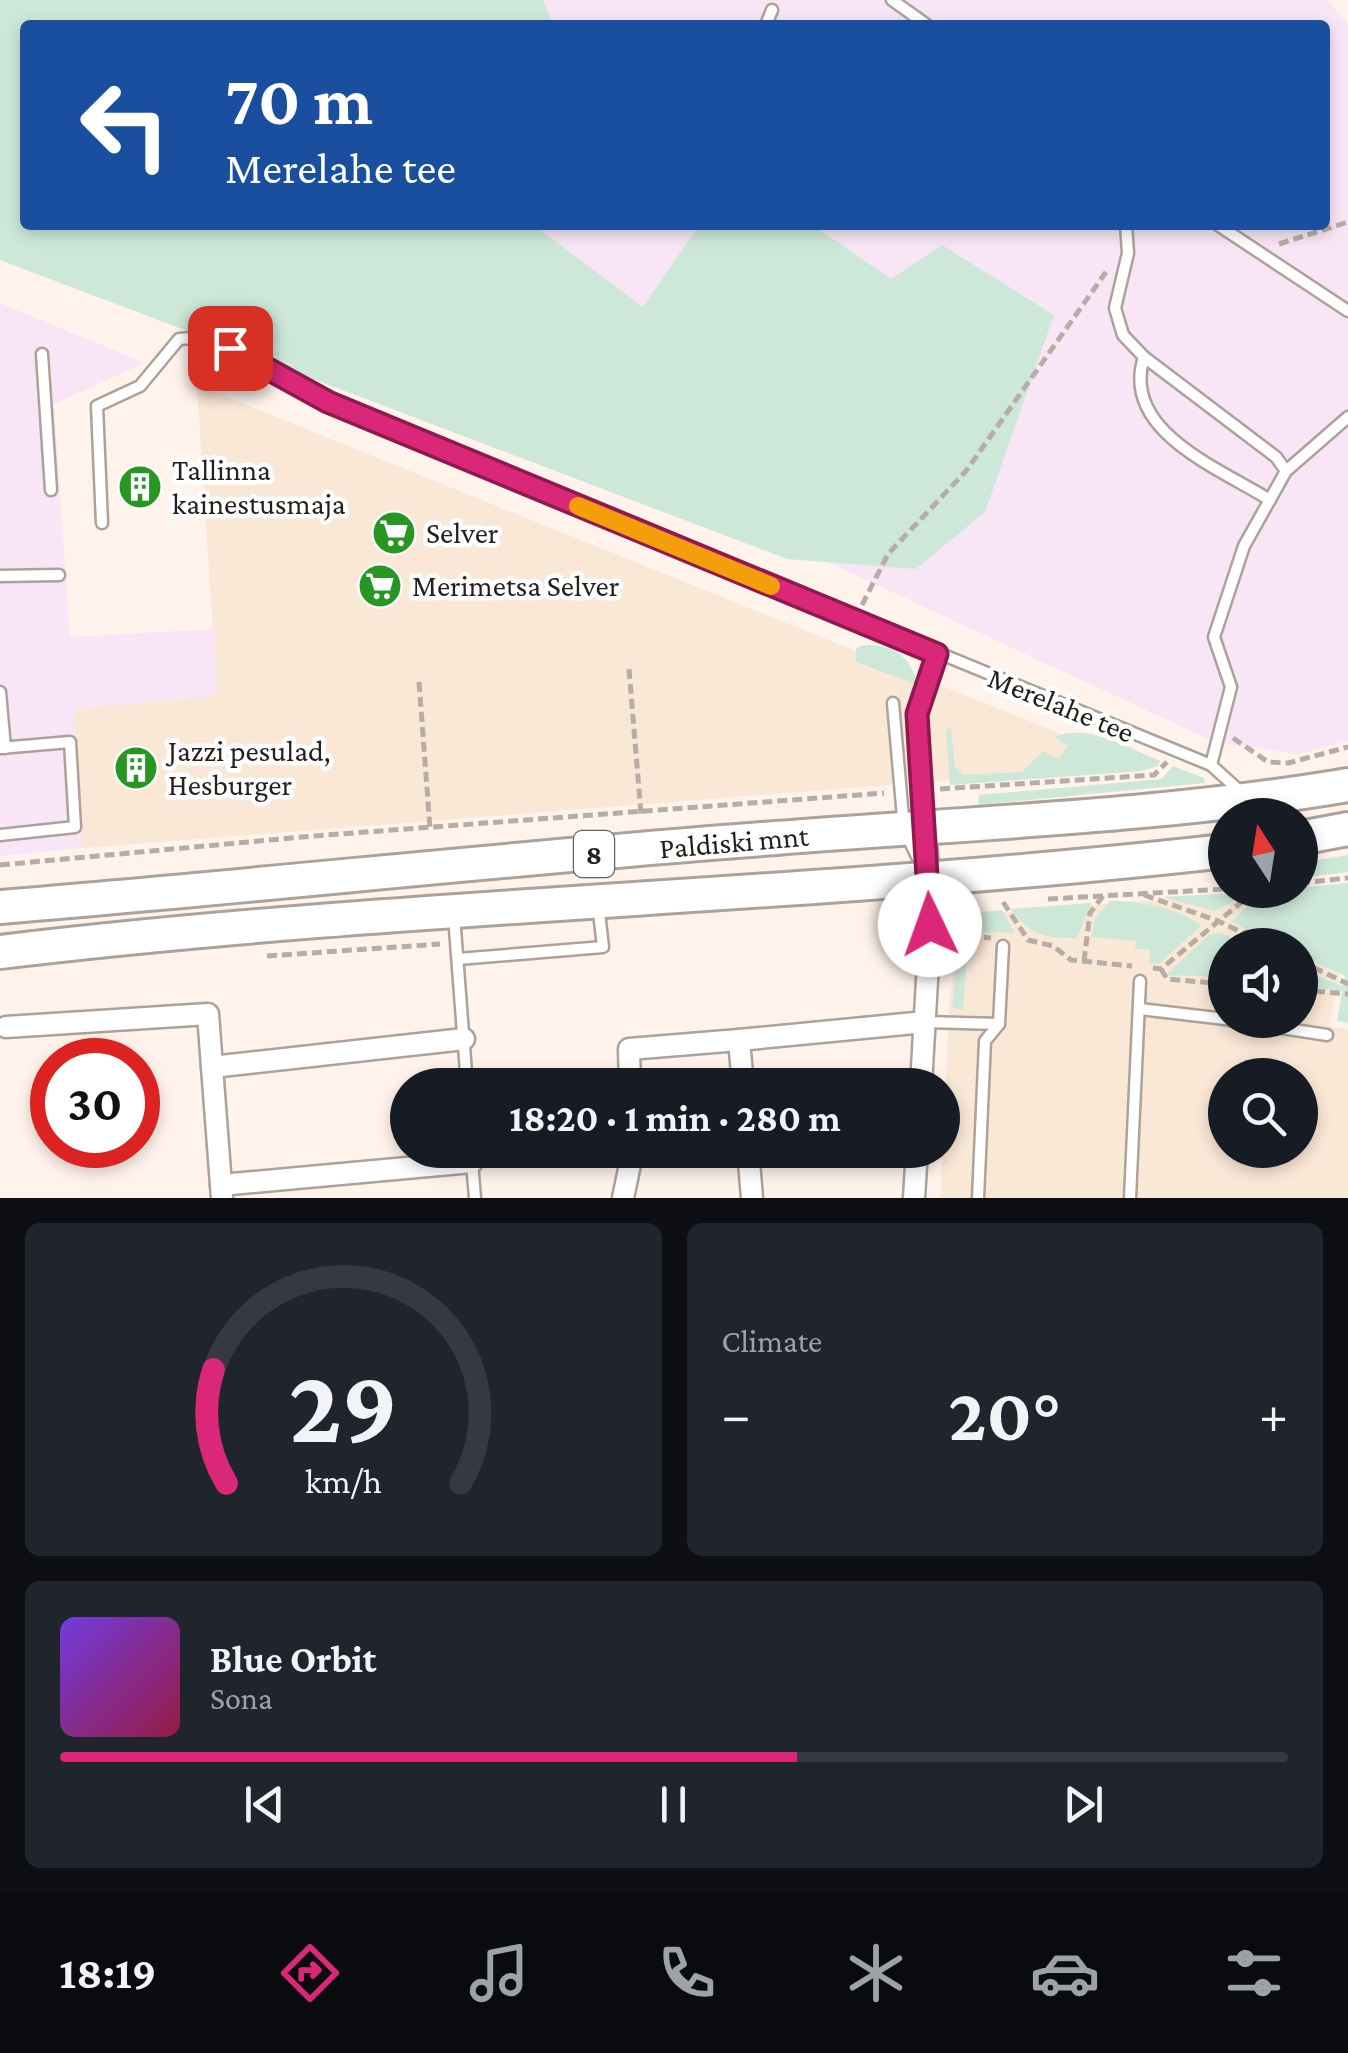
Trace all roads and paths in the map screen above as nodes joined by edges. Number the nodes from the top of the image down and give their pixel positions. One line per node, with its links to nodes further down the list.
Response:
1 (892, 0): 4 (lane)
2 (772, 10): 3 (lane)
3 (768, 20)
4 (920, 20)
5 (1125, 230): 20 (path)
6 (1126, 230): 12 (lane)
7 (1226, 230): 9 (lane)
8 (1323, 230): 9 (path)
9 (1257, 251): 10 (lane)
10 (1348, 312)
11 (42, 354): 15 (lane)
12 (1144, 357): 14 (lane); 16 (lane)
13 (1348, 417): 14 (lane)
14 (1286, 472): 16 (lane)
15 (51, 490)
16 (1270, 500): 30 (lane)
17 (102, 523): 20 (lane, Merelahe tee)
18 (59, 575): 19 (lane)
19 (0, 576)
20 (856, 622): 21 (lane, Merelahe tee)
21 (937, 654): 30 (lane, Merelahe tee); 39 (lane)
22 (629, 669): 37 (path)
23 (418, 682): 38 (path)
24 (0, 692): 28 (lane)
25 (893, 702): 39 (lane)
26 (1234, 738): 27 (path)
27 (1348, 747)
28 (3, 748): 42 (lane)
29 (1167, 763): 32 (path)
30 (1212, 765): 34 (lane, Merelahe tee)
31 (1348, 784): 35 (main road, Paldiski mnt / 8)
32 (949, 788)
33 (888, 793): 37 (path)
34 (1248, 798)
35 (1268, 798)
36 (1208, 804): 39 (main road, Paldiski mnt / 8)
37 (641, 814): 38 (path)
38 (430, 828): 44 (path)
39 (915, 828): 45 (street); 56 (main road, Paldiski mnt / 8)
40 (1348, 829): 41 (main road)
41 (1318, 835)
42 (0, 836)
43 (1208, 852): 45 (main road, Paldiski mnt / 8)
44 (0, 865)
45 (927, 878): 51 (main road, Paldiski mnt / 8); 74 (street)
46 (1348, 878): 47 (path)
47 (1318, 881)
48 (1208, 890): 49 (path)
49 (1141, 894): 50 (path); 59 (path)
50 (1103, 896): 52 (path); 64 (path)
51 (598, 898): 58 (main road, Paldiski mnt / 8); 63 (lane)
52 (1043, 900)
53 (1023, 901): 54 (path)
54 (1003, 902): 55 (path); 64 (path)
55 (985, 903)
56 (0, 907)
57 (1234, 908): 59 (path)
58 (454, 910): 62 (main road, Paldiski mnt / 8); 63 (lane)
59 (1218, 921): 60 (path); 66 (path)
60 (1233, 928)
61 (1003, 946): 75 (lane)
62 (0, 952)
63 (458, 959): 79 (lane)
64 (1084, 961): 66 (path)
65 (1318, 969): 69 (path)
66 (1161, 970): 68 (path)
67 (1140, 980): 72 (lane)
68 (1208, 983)
69 (1348, 984)
70 (1318, 992): 71 (path)
71 (1348, 994)
72 (1140, 1009): 73 (lane); 97 (lane)
73 (1208, 1018)
74 (925, 1022): 75 (lane); 80 (street); 85 (street)
75 (999, 1024): 96 (lane)
76 (6, 1028): 81 (street)
77 (1318, 1034): 78 (lane)
78 (1327, 1035)
79 (464, 1040): 81 (street); 82 (lane)
80 (739, 1040): 83 (street); 84 (street)
81 (212, 1066): 91 (street)
82 (466, 1068)
83 (630, 1068)
84 (741, 1068)
85 (922, 1068)
86 (390, 1167): 91 (street)
87 (472, 1168): 92 (lane)
88 (629, 1168): 93 (street)
89 (750, 1168): 94 (street)
90 (916, 1168): 95 (street)
91 (222, 1191)
92 (475, 1198)
93 (623, 1198)
94 (752, 1198)
95 (914, 1198)
96 (978, 1198)
97 (1130, 1198)

